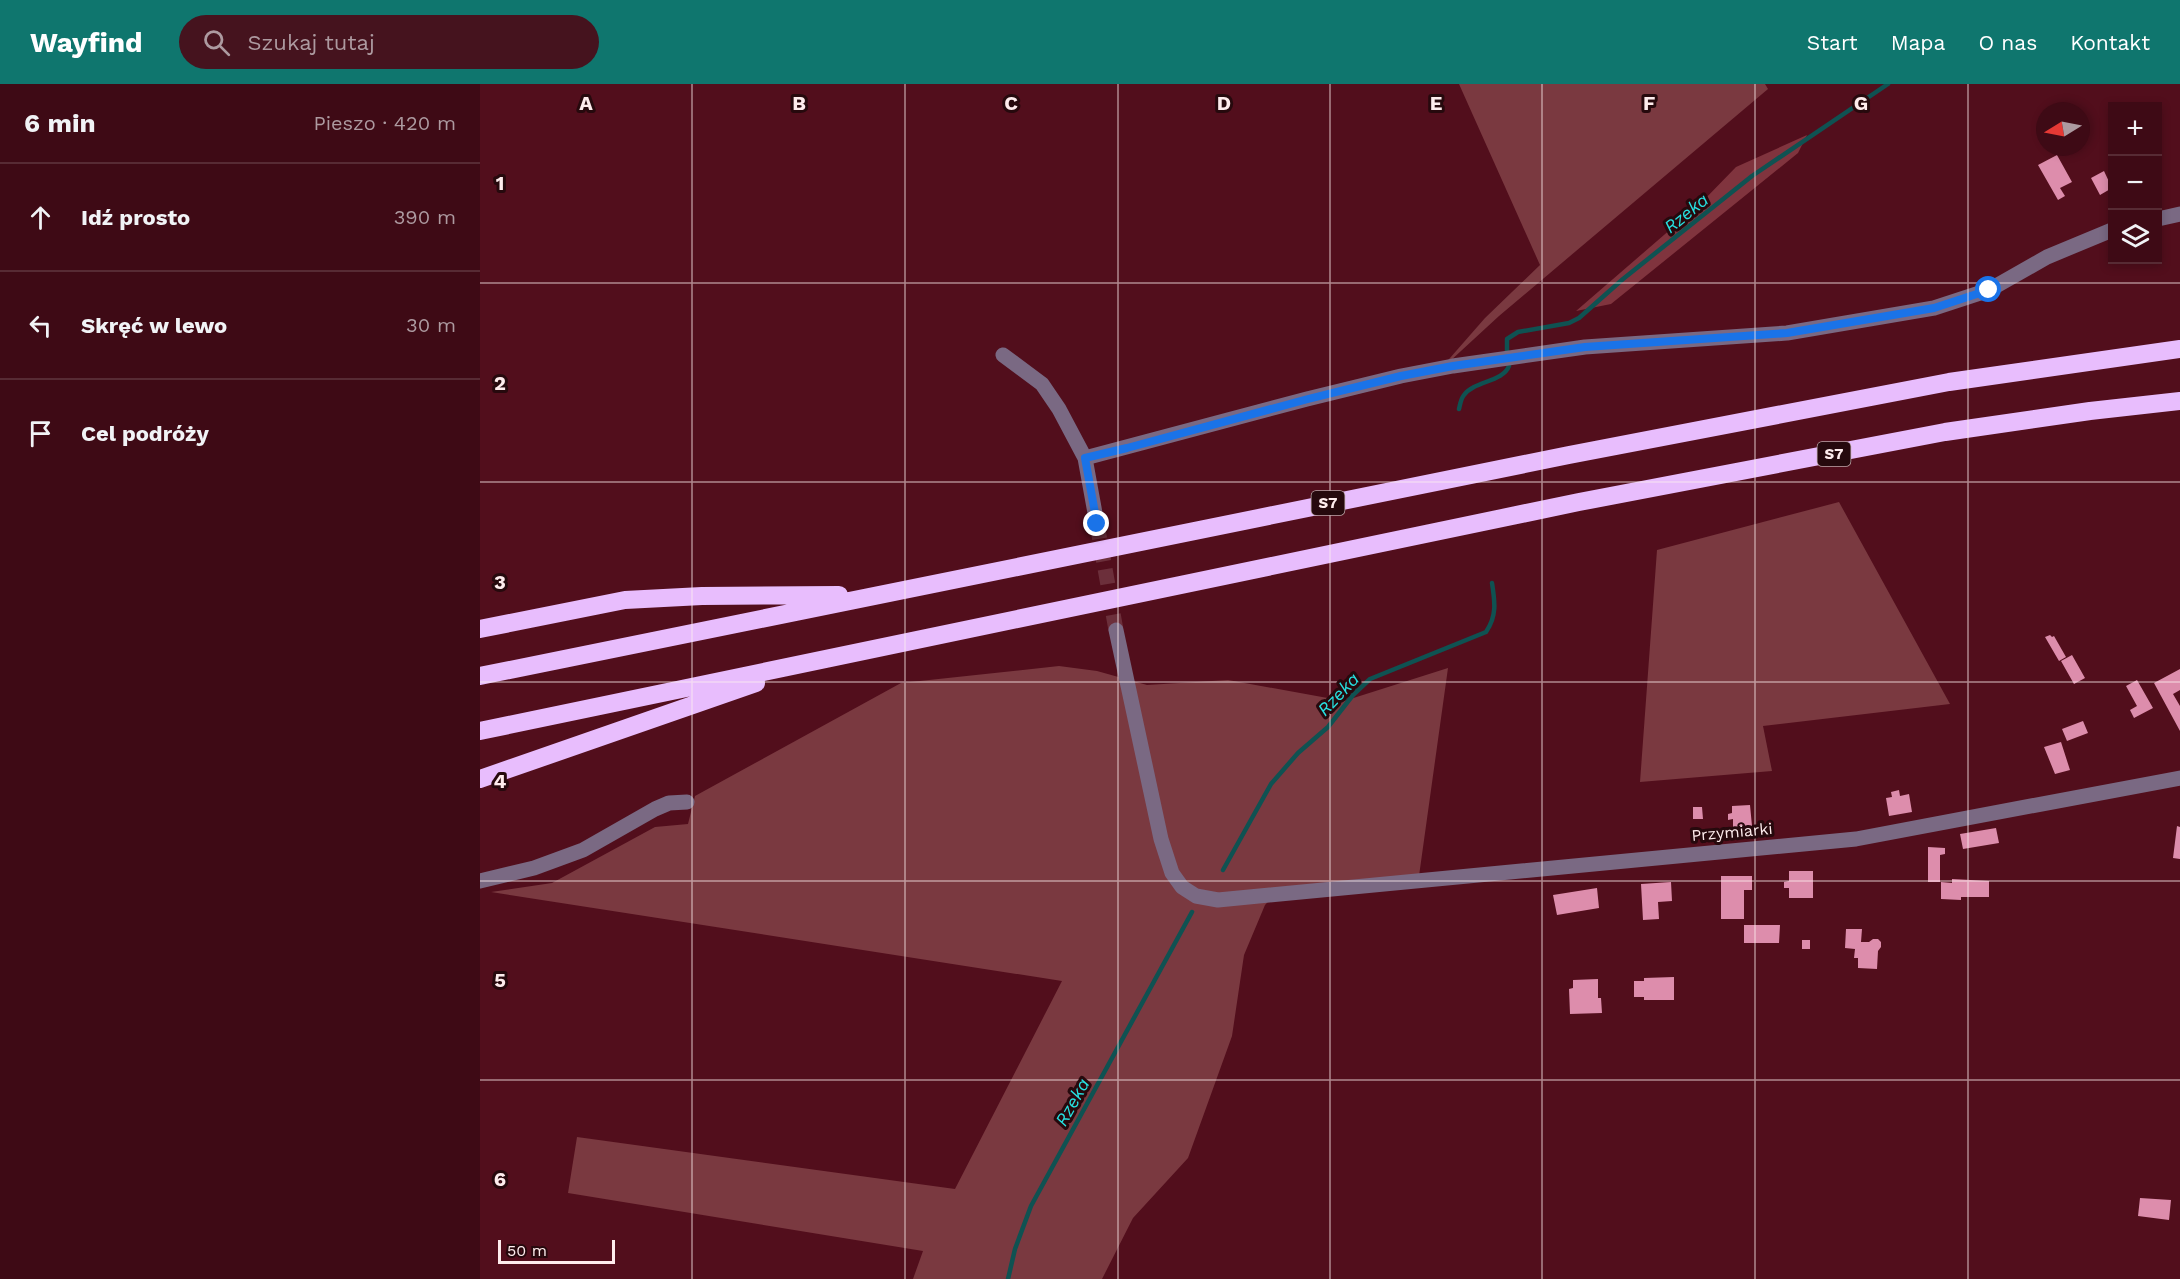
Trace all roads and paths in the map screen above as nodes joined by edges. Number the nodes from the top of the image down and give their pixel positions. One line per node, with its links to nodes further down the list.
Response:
1 (2180, 214): 2 (street)
2 (2162, 218)
3 (2108, 232): 7 (street)
4 (2180, 349): 9 (highway, S7)
5 (1003, 355): 7 (street)
6 (2180, 401): 12 (highway, S7)
7 (1085, 458): 8 (street)
8 (1097, 524)
9 (877, 595): 10 (highway); 13 (highway, S7)
10 (480, 629)
11 (1116, 630): 15 (street, Przymiarki)
12 (833, 656): 14 (highway, S7); 16 (highway)
13 (480, 676)
14 (480, 731)
15 (2180, 778)
16 (480, 779)
17 (687, 802): 18 (street)
18 (480, 881)

